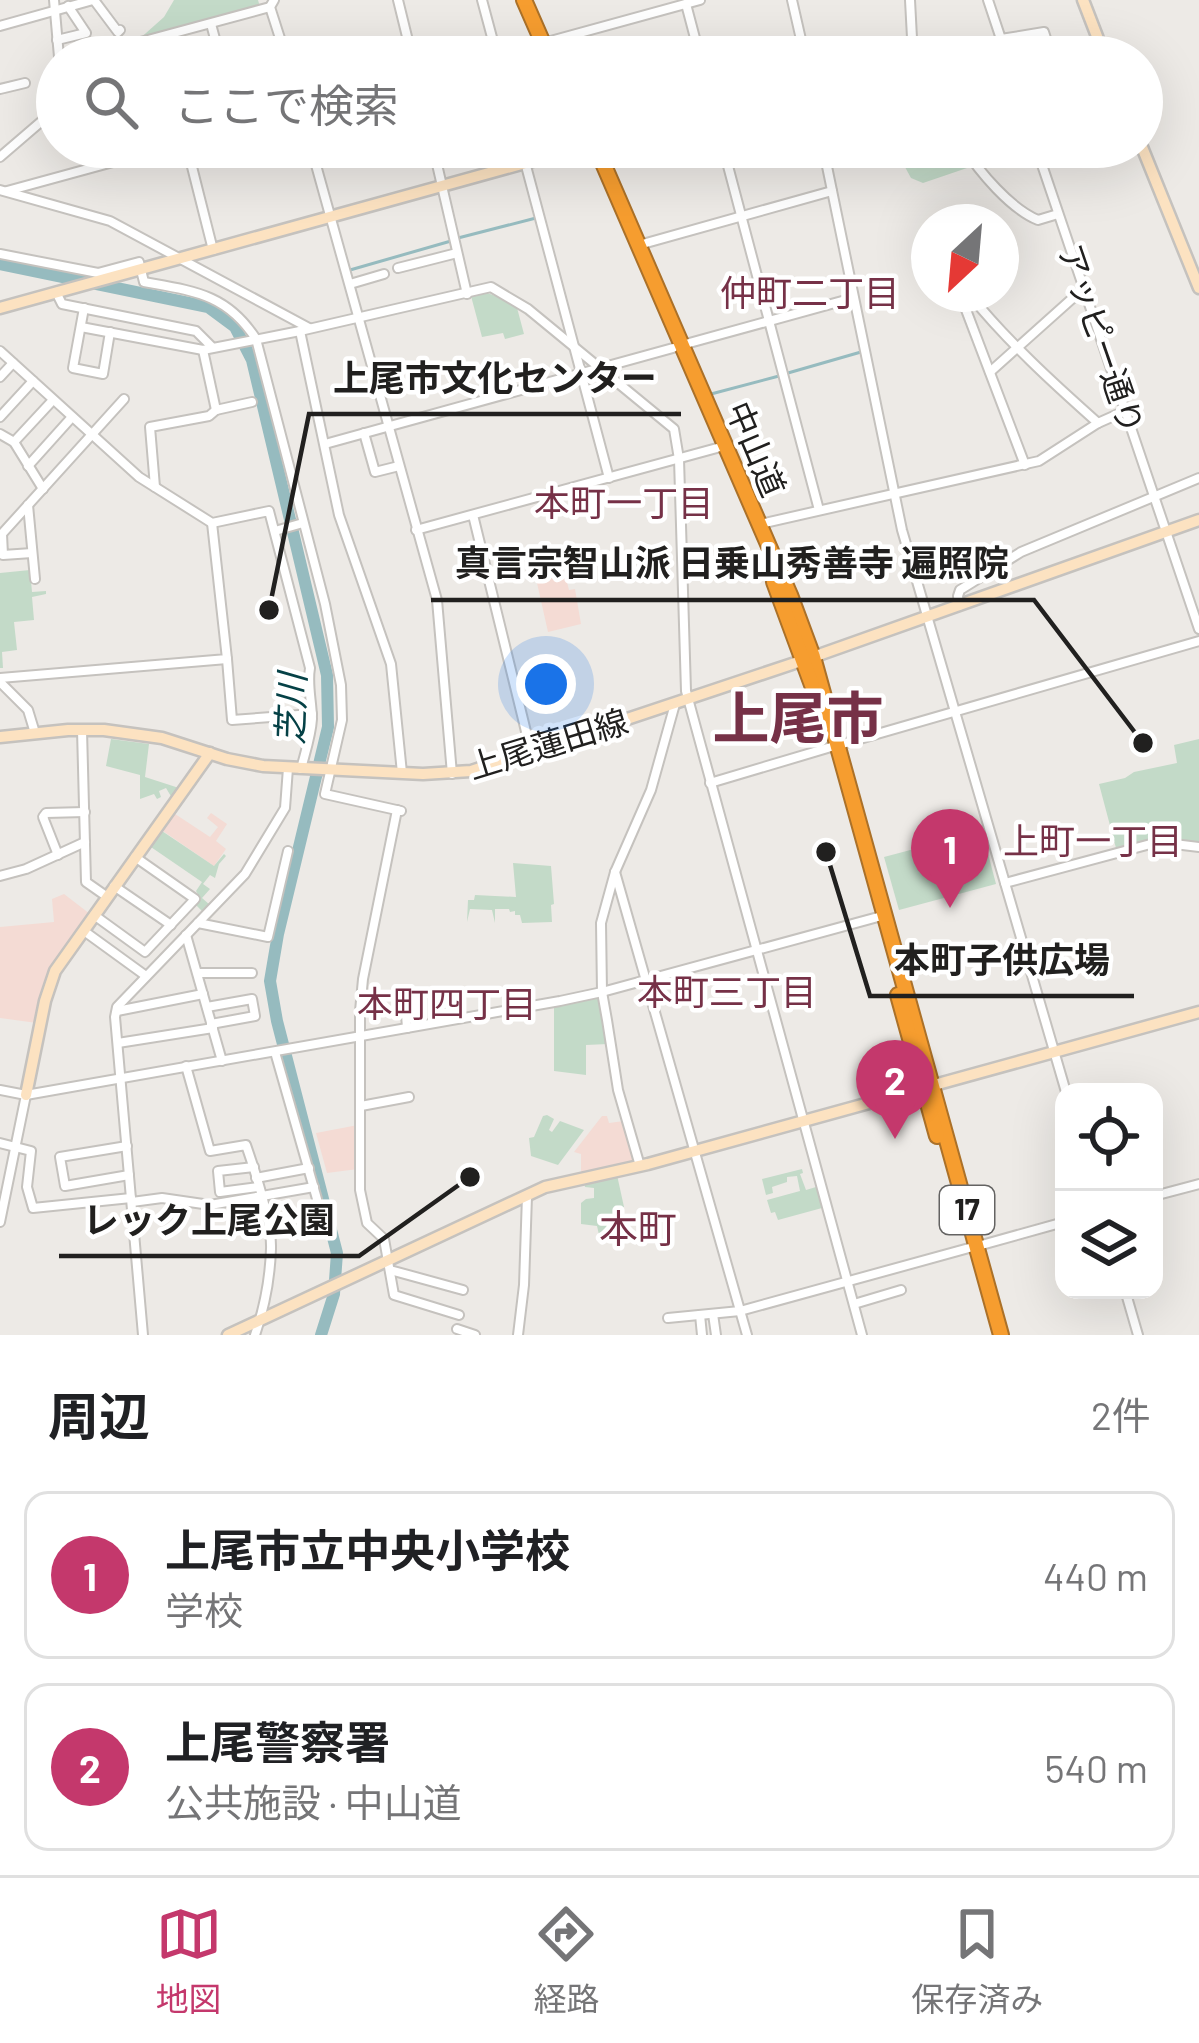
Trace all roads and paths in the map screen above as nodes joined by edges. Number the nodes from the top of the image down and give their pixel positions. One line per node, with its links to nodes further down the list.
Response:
1 (93, 0): 13 (street); 16 (street)
2 (398, 0): 22 (street)
3 (482, 0): 23 (street)
4 (528, 0): 24 (highway)
5 (700, 0): 12 (street)
6 (792, 0): 27 (street)
7 (910, 0): 28 (street)
8 (988, 0): 29 (street)
9 (1083, 0): 30 (street)
10 (272, 3): 14 (street); 21 (street)
11 (54, 4): 13 (street); 15 (street); 17 (street)
12 (686, 4): 25 (street); 26 (street)
13 (68, 6): 18 (street)
14 (211, 24): 19 (street); 20 (street)
15 (0, 26)
16 (120, 31)
17 (57, 36)
18 (72, 36)
19 (166, 36)
20 (215, 36)
21 (279, 36)
22 (407, 36)
23 (490, 36)
24 (544, 36)
25 (591, 36)
26 (694, 36)
27 (800, 36)
28 (912, 36)
29 (1000, 36)
30 (1097, 36)
31 (26, 83): 32 (street)
32 (0, 89)
33 (36, 125): 34 (street)
34 (0, 155)
35 (89, 168): 49 (street)
36 (192, 168): 55 (street)
37 (316, 168): 52 (street)
38 (437, 168): 48 (street)
39 (507, 168): 48 (street)
40 (526, 168): 78 (street)
41 (598, 168): 80 (highway, 中山道 / 17)
42 (600, 168): 54 (highway, 中山道 / 17)
43 (729, 168): 53 (street)
44 (827, 168): 50 (street)
45 (980, 168): 51 (street)
46 (1043, 168): 51 (street, アッピー通り)
47 (1150, 168): 63 (street)
48 (441, 186): 52 (street); 56 (street)
49 (3, 191): 58 (street)
50 (832, 191): 53 (street); 67 (street)
51 (1058, 214): 64 (street, アッピー通り)
52 (331, 217): 55 (street); 62 (street)
53 (742, 217): 54 (street); 73 (street)
54 (639, 245): 80 (highway, 中山道 / 17)
55 (213, 250): 58 (street)
56 (457, 253): 59 (street); 66 (street)
57 (0, 254): 60 (street)
58 (179, 259): 60 (street); 75 (street)
59 (398, 268)
60 (137, 270): 65 (street); 77 (street)
61 (384, 274): 62 (street)
62 (350, 284): 72 (street)
63 (1199, 288)
64 (1084, 289): 79 (street); 93 (street, アッピー通り)
65 (62, 291): 68 (street); 69 (street)
66 (467, 294): 72 (street); 78 (street)
67 (854, 298): 73 (street); 112 (street)
68 (0, 308)
69 (84, 308): 74 (street); 81 (street)
70 (971, 312): 85 (street)
71 (983, 312): 79 (street)
72 (358, 317): 75 (street); 97 (street)
73 (770, 322): 80 (street); 115 (street)
74 (81, 327): 76 (street); 76 (street)
75 (305, 330): 77 (street); 102 (street)
76 (110, 332): 81 (street)
77 (255, 340): 81 (street); 119 (street)
78 (572, 344): 84 (street); 86 (street)
79 (1018, 346): 85 (street); 96 (street)
80 (677, 347): 84 (street); 103 (highway, 中山道 / 17); 120 (highway, 中山道 / 17)
81 (204, 348): 92 (street)
82 (0, 351): 83 (street)
83 (14, 363): 87 (street); 88 (street)
84 (602, 367): 86 (street); 104 (street)
85 (990, 372): 105 (street)
86 (580, 373): 97 (street); 108 (street)
87 (0, 377)
88 (33, 381): 90 (street); 94 (street)
89 (124, 399): 100 (street)
90 (53, 400): 95 (street); 101 (street)
91 (252, 402): 92 (street)
92 (216, 410): 110 (street)
93 (1125, 411): 96 (street); 113 (street, アッピー通り)
94 (0, 417)
95 (72, 417): 100 (street); 106 (street)
96 (1098, 423): 105 (street)
97 (388, 427): 98 (street); 107 (street)
98 (364, 433): 102 (street); 107 (street)
99 (0, 434): 101 (street)
100 (92, 434): 110 (street); 111 (street)
101 (14, 442): 106 (street)
102 (325, 444): 144 (street)
103 (717, 448): 104 (street); 131 (highway, 中山道 / 17)
104 (679, 459): 108 (street); 134 (street)
105 (1025, 465): 112 (street)
106 (28, 466): 111 (street)
107 (400, 466): 122 (street)
108 (609, 478): 116 (street)
109 (1199, 478): 113 (street)
110 (154, 487): 118 (street)
111 (43, 489): 114 (street)
112 (894, 494): 115 (street); 128 (street)
113 (1154, 497): 123 (street, アッピー通り); 127 (street)
114 (28, 505): 124 (street); 125 (street)
115 (819, 510): 120 (street)
116 (473, 515): 122 (street); 142 (street)
117 (1199, 520): 123 (street, 上尾蓮田線)
118 (212, 523): 121 (street); 132 (street)
119 (303, 523): 121 (street); 143 (street)
120 (759, 524): 131 (highway, 中山道 / 17)
121 (277, 530): 136 (street)
122 (416, 530): 145 (street)
123 (1166, 532): 127 (street, 上尾蓮田線); 129 (street, アッピー通り)
124 (1, 535): 125 (street)
125 (32, 553): 126 (street)
126 (35, 579)
127 (959, 606): 128 (street, 上尾蓮田線)
128 (925, 617): 131 (street, 上尾蓮田線); 135 (street)
129 (1199, 629)
130 (1199, 641): 135 (street)
131 (808, 658): 134 (street, 上尾蓮田線); 140 (highway, 中山道 / 17)
132 (226, 659): 133 (street); 136 (street)
133 (0, 680): 138 (street)
134 (681, 701): 142 (street, 上尾蓮田線); 146 (street); 153 (street)
135 (955, 713): 140 (street); 155 (street)
136 (312, 714): 143 (street)
137 (82, 730): 138 (street, 上尾蓮田線); 141 (street, 上尾蓮田線); 147 (street)
138 (34, 733): 139 (street, 上尾蓮田線)
139 (0, 736)
140 (835, 746): 146 (street); 158 (highway, 中山道 / 17); 184 (highway, 中山道 / 17)
141 (210, 753): 143 (street, 上尾蓮田線); 152 (street)
142 (532, 753): 145 (street, 上尾蓮田線)
143 (312, 770): 144 (street, 上尾蓮田線); 159 (street); 176 (street)
144 (402, 773): 145 (street, 上尾蓮田線)
145 (452, 774)
146 (710, 783): 163 (street)
147 (85, 812): 148 (street); 151 (street)
148 (85, 842): 151 (street); 156 (street)
149 (1199, 847): 155 (street)
150 (288, 851): 159 (street)
151 (58, 855): 154 (street)
152 (135, 857): 156 (street); 160 (street)
153 (614, 872): 167 (street); 168 (street)
154 (0, 876)
155 (1005, 883): 179 (street)
156 (110, 891): 157 (street); 160 (street)
157 (93, 914): 160 (street); 161 (street)
158 (878, 917): 163 (street); 184 (highway, 中山道 / 17)
159 (197, 923): 162 (street)
160 (171, 925)
161 (82, 930): 166 (street); 186 (street)
162 (186, 934): 164 (street); 166 (street)
163 (757, 950): 167 (street); 189 (street)
164 (198, 973): 165 (street); 169 (street)
165 (252, 973)
166 (146, 976): 172 (street)
167 (645, 981): 168 (street); 193 (street)
168 (602, 992): 175 (street); 194 (street)
169 (203, 994): 171 (street); 172 (street)
170 (405, 1001): 175 (street)
171 (207, 1007): 174 (street); 174 (street)
172 (116, 1011): 177 (street)
173 (1199, 1012): 179 (street)
174 (212, 1026): 177 (street); 180 (street)
175 (407, 1028): 176 (street)
176 (361, 1036): 178 (street); 188 (street)
177 (118, 1043): 182 (street)
178 (276, 1052): 180 (street); 195 (street)
179 (1054, 1052): 183 (street); 184 (street)
180 (222, 1061): 181 (street)
181 (186, 1066): 182 (street); 197 (street)
182 (121, 1078): 186 (street); 192 (street)
183 (1063, 1083)
184 (928, 1087): 189 (street); 206 (highway, 中山道 / 17)
185 (0, 1090): 186 (street)
186 (26, 1095): 191 (street)
187 (409, 1097): 188 (street)
188 (361, 1106): 207 (street)
189 (804, 1120): 193 (street); 208 (street)
190 (0, 1143): 191 (street)
191 (16, 1146): 203 (street); 204 (street)
192 (127, 1146): 196 (street); 196 (street)
193 (694, 1151): 194 (street); 213 (street)
194 (640, 1166): 201 (street)
195 (308, 1168): 197 (street); 199 (street)
196 (129, 1175): 203 (street)
197 (257, 1182): 197 (street); 199 (street); 203 (street); 218 (street)
198 (1199, 1184): 200 (street)
199 (314, 1187): 202 (street)
200 (1163, 1194)
201 (527, 1195): 207 (street); 224 (street)
202 (317, 1199)
203 (132, 1200): 220 (street)
204 (0, 1222)
205 (1055, 1224): 206 (street)
206 (973, 1247): 208 (street); 229 (highway, 中山道 / 17)
207 (389, 1265): 209 (street); 215 (street); 218 (street)
208 (847, 1281): 212 (street); 213 (street)
209 (463, 1290)
210 (901, 1290): 212 (street)
211 (1128, 1299): 230 (street)
212 (854, 1304): 228 (street)
213 (740, 1311): 214 (street); 227 (street)
214 (713, 1314): 216 (street); 226 (street)
215 (459, 1315)
216 (700, 1316): 217 (street); 225 (street)
217 (668, 1318)
218 (260, 1320): 221 (street); 222 (street)
219 (458, 1329): 223 (street)
220 (143, 1335)
221 (228, 1335)
222 (255, 1335)
223 (475, 1335)
224 (518, 1335)
225 (703, 1335)
226 (716, 1335)
227 (747, 1335)
228 (862, 1335)
229 (997, 1335)
230 (1138, 1335)

